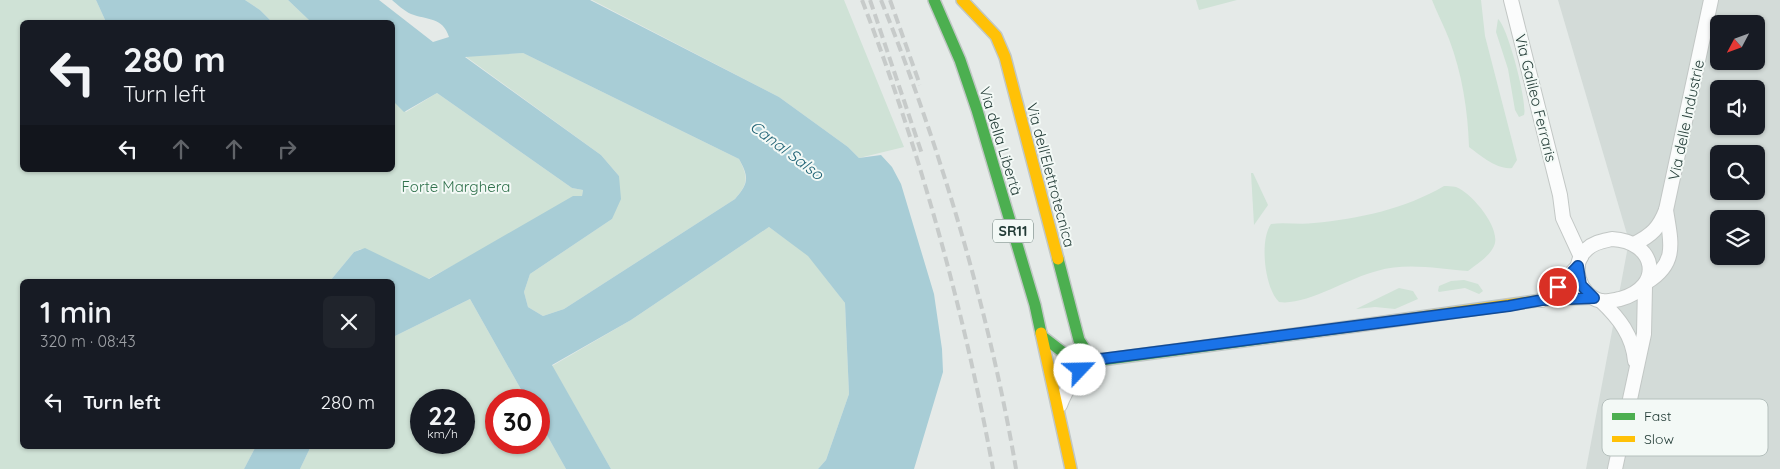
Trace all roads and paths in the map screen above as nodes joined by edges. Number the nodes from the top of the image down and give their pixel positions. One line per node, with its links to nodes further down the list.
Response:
1 (934, 0): 13 (main road, Via della Libertà / SR11)
2 (962, 0): 14 (main road, Via dell'Elettrotecnica)
3 (1511, 0): 5 (street, Via Galileo Ferraris)
4 (1711, 0): 6 (street, Via delle Industrie)
5 (1560, 195): 7 (street, Via Galileo Ferraris); 9 (street, Via Galileo Ferraris)
6 (1666, 210): 8 (street, Via delle Industrie); 10 (street, Via delle Industrie)
7 (1599, 242): 8 (street); 9 (street)
8 (1634, 244): 10 (street)
9 (1579, 261): 11 (street); 12 (street)
10 (1646, 284): 12 (street); 15 (street)
11 (1542, 300): 12 (main road); 14 (main road)
12 (1597, 300): 15 (street)
13 (1043, 336): 14 (main road); 17 (main road, Via della Libertà / SR11)
14 (1097, 360): 17 (street)
15 (1636, 372): 16 (street)
16 (1630, 399)
17 (1059, 408): 19 (main road, Via della Libertà / SR11)
18 (1618, 456): 20 (street)
19 (1071, 469)
20 (1615, 469)

